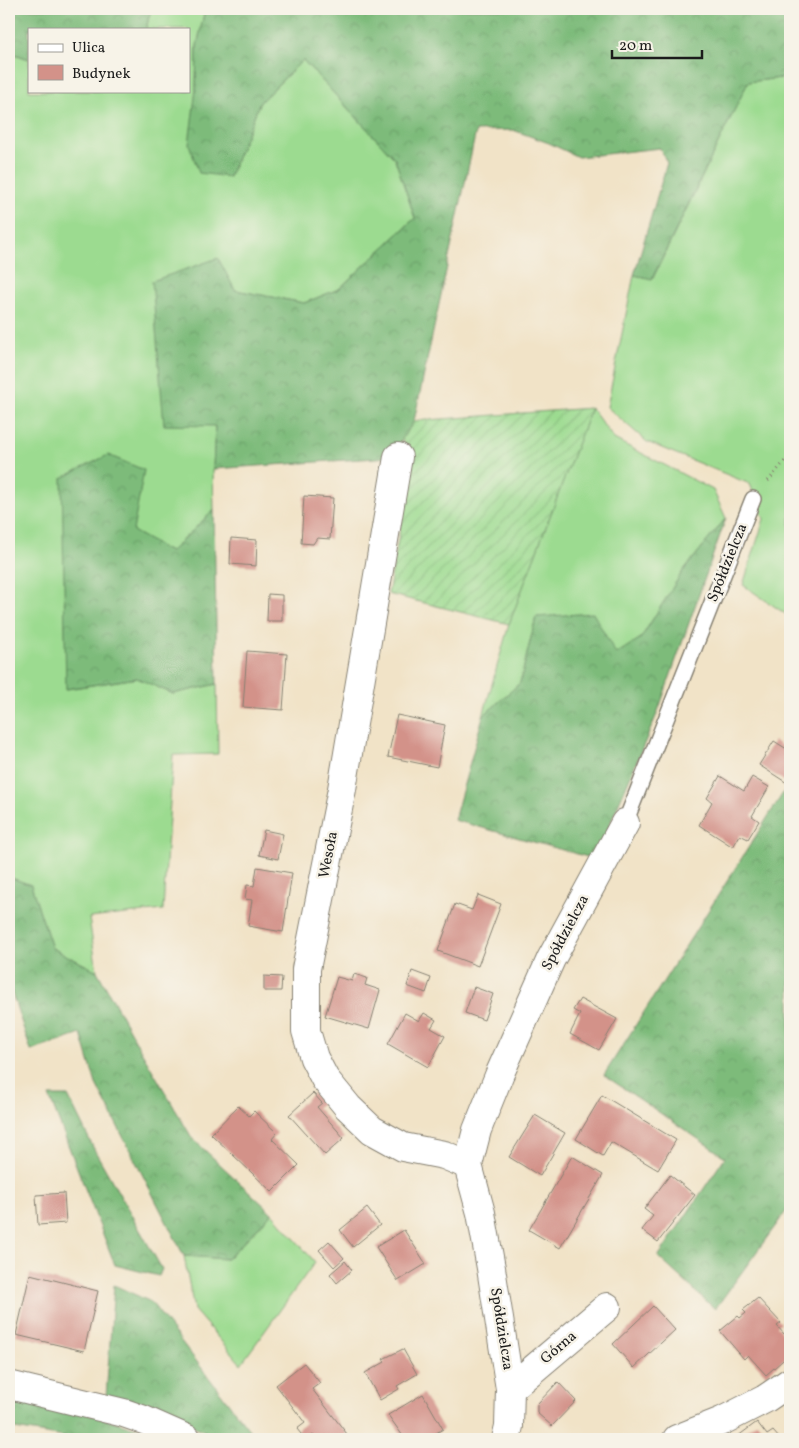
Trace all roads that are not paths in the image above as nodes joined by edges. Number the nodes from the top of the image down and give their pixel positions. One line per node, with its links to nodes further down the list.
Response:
1 (398, 457): 4 (street, Wesoła)
2 (753, 499): 3 (lane, Spółdzielcza)
3 (625, 823): 4 (street, Spółdzielcza)
4 (468, 1165): 8 (street, Spółdzielcza)
5 (607, 1307): 8 (street, Górna)
6 (790, 1382): 11 (street)
7 (9, 1385): 9 (street)
8 (510, 1390): 10 (street, Spółdzielcza)
9 (187, 1439)
10 (506, 1439)
11 (677, 1439)

